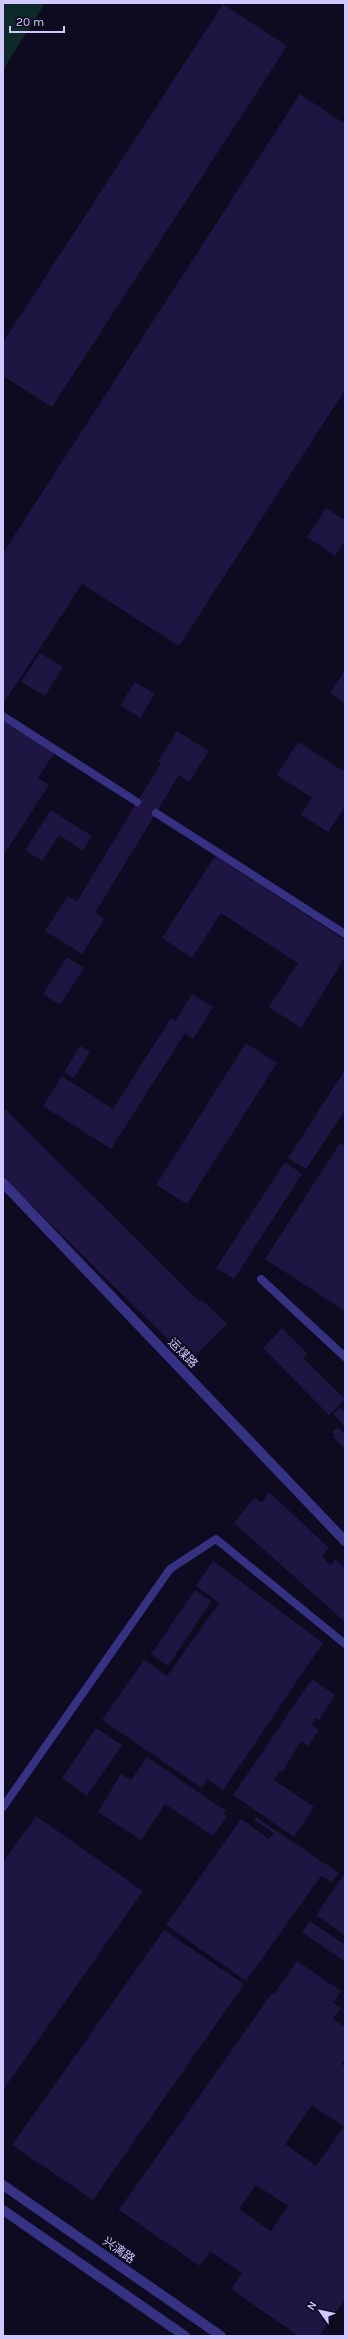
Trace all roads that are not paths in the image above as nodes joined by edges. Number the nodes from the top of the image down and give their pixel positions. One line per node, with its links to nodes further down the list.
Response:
1 (3, 716): 2 (lane)
2 (137, 802)
3 (156, 813): 4 (lane)
4 (345, 934)
5 (3, 1183): 8 (street, 运煤路)
6 (261, 1279): 7 (lane)
7 (345, 1357)
8 (345, 1541)
9 (345, 1644): 10 (lane)
10 (3, 1807)
11 (3, 2185): 14 (street, 兴漓路)
12 (3, 2210): 13 (street)
13 (185, 2336)
14 (221, 2336)

